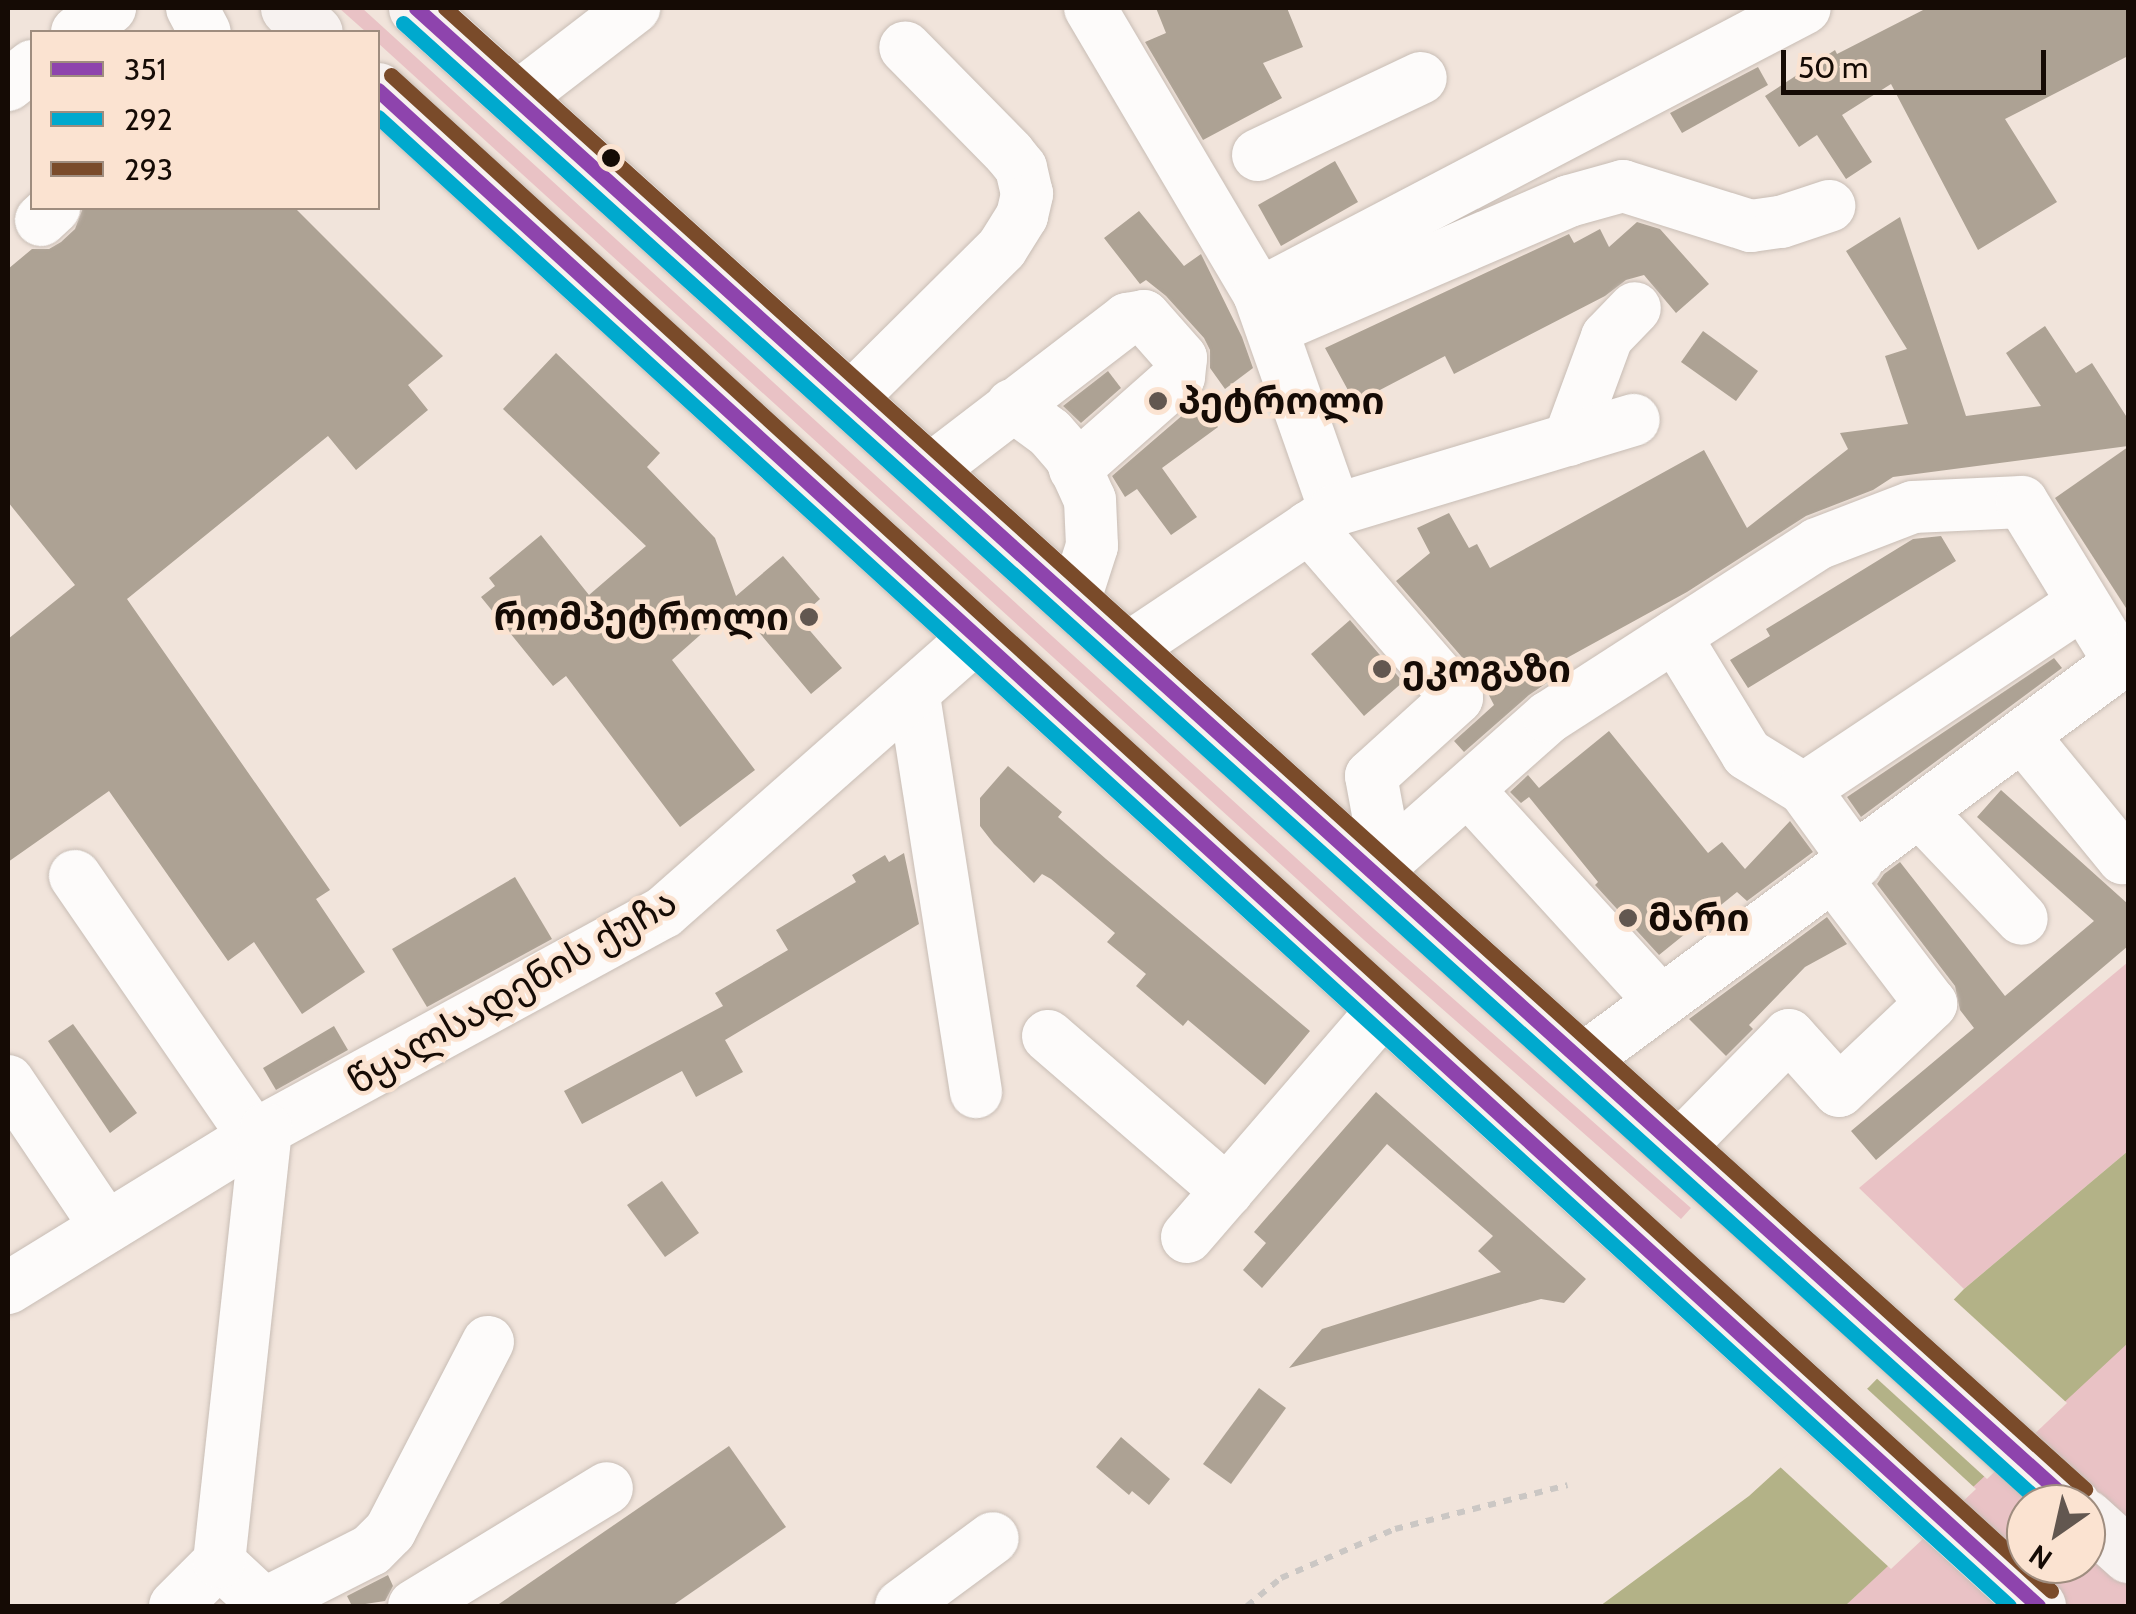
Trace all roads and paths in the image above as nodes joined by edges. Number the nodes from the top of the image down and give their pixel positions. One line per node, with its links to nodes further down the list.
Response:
1 (192, 8): 7 (street)
2 (288, 8): 8 (main road)
3 (416, 8): 13 (main road)
4 (634, 8): 13 (street)
5 (1090, 8): 18 (street)
6 (1805, 8): 18 (street)
7 (205, 30)
8 (313, 30)
9 (904, 47): 19 (street)
10 (30, 68): 12 (street)
11 (1421, 78): 15 (street)
12 (8, 85)
13 (517, 98): 19 (main road)
14 (388, 109): 29 (main road)
15 (1258, 155)
16 (1830, 206): 18 (street)
17 (1635, 308): 22 (street)
18 (1266, 311): 25 (street)
19 (850, 399): 24 (main road)
20 (1012, 405): 23 (street); 23 (street); 24 (street)
21 (1634, 420): 22 (street)
22 (1569, 440): 25 (street)
23 (1076, 469): 26 (street)
24 (929, 471): 26 (main road)
25 (1322, 518): 30 (street); 38 (street)
26 (1074, 602): 30 (main road)
27 (2083, 602): 28 (street); 31 (street); 35 (street)
28 (1674, 636): 34 (street); 35 (street)
29 (976, 638): 32 (street, წყალსადენის ქუჩა); 43 (main road)
30 (1126, 650): 38 (main road)
31 (2125, 661): 33 (street)
32 (914, 696): 47 (street); 48 (street, წყალსადენის ქუჩა)
33 (2023, 736): 36 (street); 37 (street)
34 (1468, 790): 38 (street); 42 (street)
35 (1804, 790): 39 (street)
36 (1921, 813): 39 (street); 41 (street)
37 (2128, 848)
38 (1380, 868): 45 (main road)
39 (1846, 870): 42 (street); 49 (street)
40 (75, 876): 48 (street)
41 (2022, 919)
42 (1660, 1000): 45 (street)
43 (1384, 1009): 50 (street); 67 (main road)
44 (1048, 1036): 50 (street)
45 (1581, 1061): 49 (main road)
46 (8, 1081): 51 (street)
47 (976, 1092)
48 (260, 1133): 51 (street, წყალსადენის ქუჩა); 61 (street)
49 (1694, 1164): 55 (main road)
50 (1227, 1191): 52 (street)
51 (106, 1228): 53 (street, წყალსადენის ქუჩა)
52 (1187, 1237)
53 (8, 1288)
54 (488, 1342): 63 (street)
55 (2050, 1484)
56 (1567, 1485): 66 (path)
57 (606, 1488): 64 (street)
58 (2106, 1535): 60 (main road)
59 (994, 1538): 65 (street)
60 (2128, 1555)
61 (219, 1562): 62 (street); 63 (street)
62 (175, 1606)
63 (264, 1606)
64 (414, 1606)
65 (901, 1606)
66 (1248, 1606)
67 (2038, 1606)

